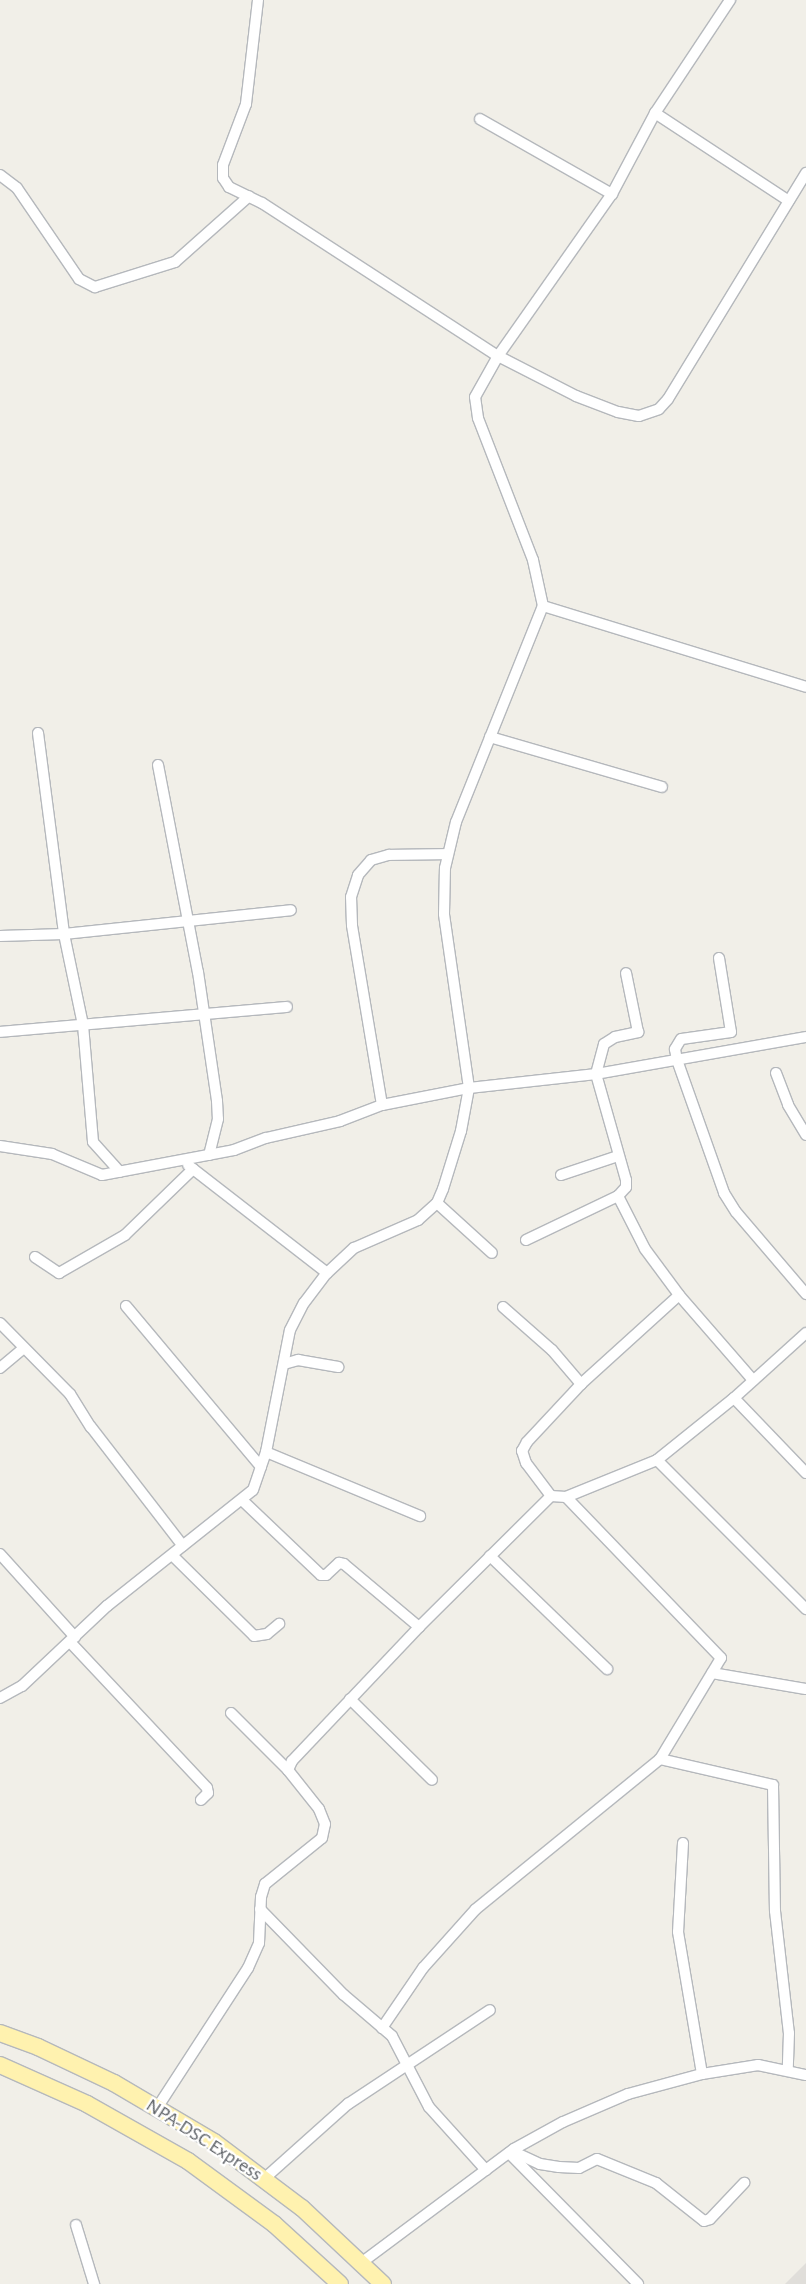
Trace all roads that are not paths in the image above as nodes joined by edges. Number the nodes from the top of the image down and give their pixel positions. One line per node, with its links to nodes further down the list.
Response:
1 (258, 0): 8 (street)
2 (730, 0): 3 (street)
3 (655, 113): 7 (street); 9 (street)
4 (480, 119): 7 (street)
5 (806, 173): 9 (street)
6 (0, 175): 8 (street)
7 (612, 194): 10 (street)
8 (249, 196): 10 (street)
9 (790, 201): 10 (street)
10 (498, 356): 11 (street)
11 (543, 606): 12 (street); 14 (street)
12 (806, 687)
13 (38, 733): 20 (street)
14 (490, 737): 16 (street); 17 (street)
15 (158, 765): 19 (street)
16 (662, 787)
17 (448, 854): 32 (street); 33 (street)
18 (291, 910): 19 (street)
19 (188, 921): 20 (street); 25 (street)
20 (64, 934): 21 (street); 26 (street)
21 (0, 936)
22 (719, 958): 29 (street)
23 (626, 973): 31 (street)
24 (287, 1007): 25 (street)
25 (202, 1015): 26 (street); 36 (street)
26 (83, 1025): 27 (street); 40 (street)
27 (0, 1032)
28 (806, 1037): 29 (street)
29 (677, 1060): 31 (street); 48 (street)
30 (776, 1073): 34 (street)
31 (596, 1074): 32 (street); 37 (street)
32 (469, 1088): 33 (street); 43 (street)
33 (382, 1105): 36 (street)
34 (806, 1135)
35 (0, 1146): 40 (street)
36 (208, 1155): 38 (street)
37 (618, 1156): 41 (street); 42 (street)
38 (183, 1160): 39 (street); 40 (street)
39 (193, 1168): 46 (street); 47 (street)
40 (120, 1172)
41 (561, 1175)
42 (618, 1196): 44 (street); 49 (street)
43 (436, 1203): 45 (street); 47 (street)
44 (526, 1240)
45 (492, 1253)
46 (35, 1257)
47 (328, 1273): 55 (street)
48 (806, 1294)
49 (679, 1295): 58 (street); 59 (street)
50 (126, 1306): 63 (street)
51 (503, 1307): 59 (street)
52 (0, 1323): 54 (street)
53 (805, 1337): 58 (street)
54 (23, 1348): 56 (street); 69 (street)
55 (284, 1364): 57 (street); 61 (street)
56 (0, 1368)
57 (338, 1368)
58 (753, 1380): 60 (street)
59 (581, 1384): 65 (street)
60 (734, 1398): 62 (street); 64 (street)
61 (266, 1452): 63 (street); 68 (street)
62 (657, 1460): 66 (street); 73 (street)
63 (261, 1467): 67 (street)
64 (806, 1473)
65 (550, 1496): 66 (street); 72 (street)
66 (566, 1497): 78 (street)
67 (242, 1500): 69 (street); 75 (street)
68 (420, 1516)
69 (183, 1546): 71 (street)
70 (0, 1554): 76 (street)
71 (173, 1556): 74 (street); 76 (street)
72 (490, 1556): 75 (street); 77 (street)
73 (806, 1609)
74 (279, 1624)
75 (419, 1627): 81 (street)
76 (73, 1640): 80 (street); 86 (street)
77 (607, 1669)
78 (712, 1673): 79 (street); 83 (street)
79 (806, 1689)
80 (0, 1698)
81 (350, 1699): 84 (street); 85 (street)
82 (231, 1712): 84 (street)
83 (660, 1758): 90 (street); 94 (street)
84 (288, 1770): 88 (street)
85 (432, 1780)
86 (201, 1800)
87 (683, 1843): 95 (street)
88 (260, 1909): 90 (street); 97 (street)
89 (490, 2010): 92 (street)
90 (382, 2028): 92 (street)
91 (0, 2033): 97 (main road, NPA-DSC Express)
92 (409, 2064): 99 (street); 100 (street)
93 (0, 2065): 105 (main road)
94 (788, 2069): 95 (street); 96 (street)
95 (702, 2074): 98 (street)
96 (806, 2075)
97 (157, 2108): 100 (main road, NPA-DSC Express)
98 (510, 2152): 99 (street); 101 (street); 107 (street)
99 (486, 2170): 103 (street)
100 (264, 2179): 103 (main road, NPA-DSC Express)
101 (744, 2183)
102 (76, 2225): 104 (street)
103 (362, 2263): 106 (main road, NPA-DSC Express)
104 (94, 2284)
105 (340, 2284)
106 (383, 2284)
107 (638, 2284)

